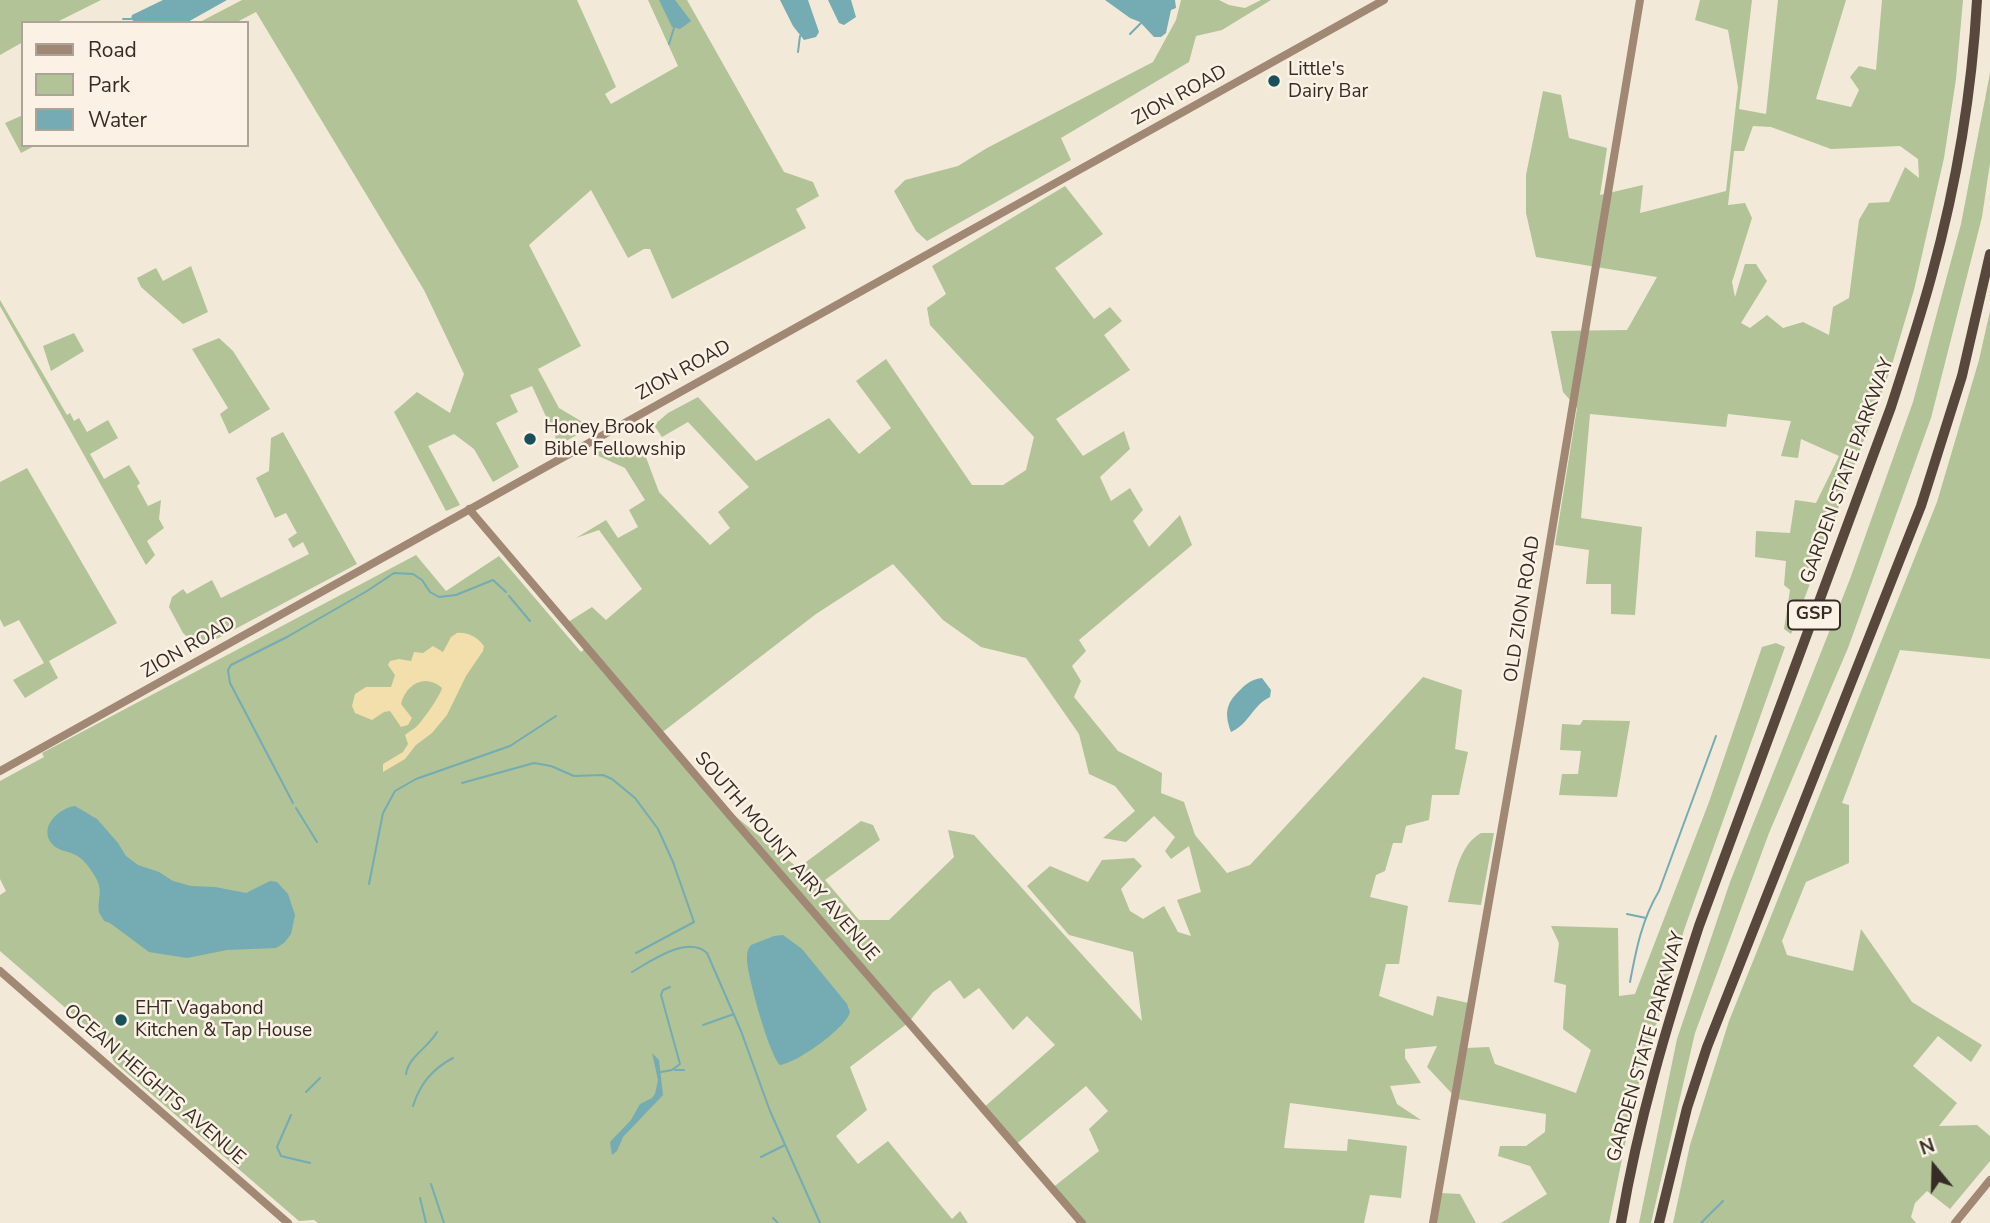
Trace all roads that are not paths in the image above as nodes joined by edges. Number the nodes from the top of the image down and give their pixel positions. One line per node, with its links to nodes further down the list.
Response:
1 (1384, 0): 5 (street, ZION ROAD)
2 (1640, 0): 11 (street, OLD ZION ROAD)
3 (1977, 0): 12 (highway, GARDEN STATE PARKWAY / GSP)
4 (1990, 254): 13 (highway)
5 (469, 509): 6 (street, ZION ROAD); 10 (street, SOUTH MOUNT AIRY AVENUE)
6 (0, 771)
7 (0, 971): 9 (street, OCEAN HEIGHTS AVENUE)
8 (1990, 1180): 14 (street)
9 (288, 1223)
10 (1082, 1223)
11 (1433, 1223)
12 (1621, 1223)
13 (1659, 1223)
14 (1955, 1223)

